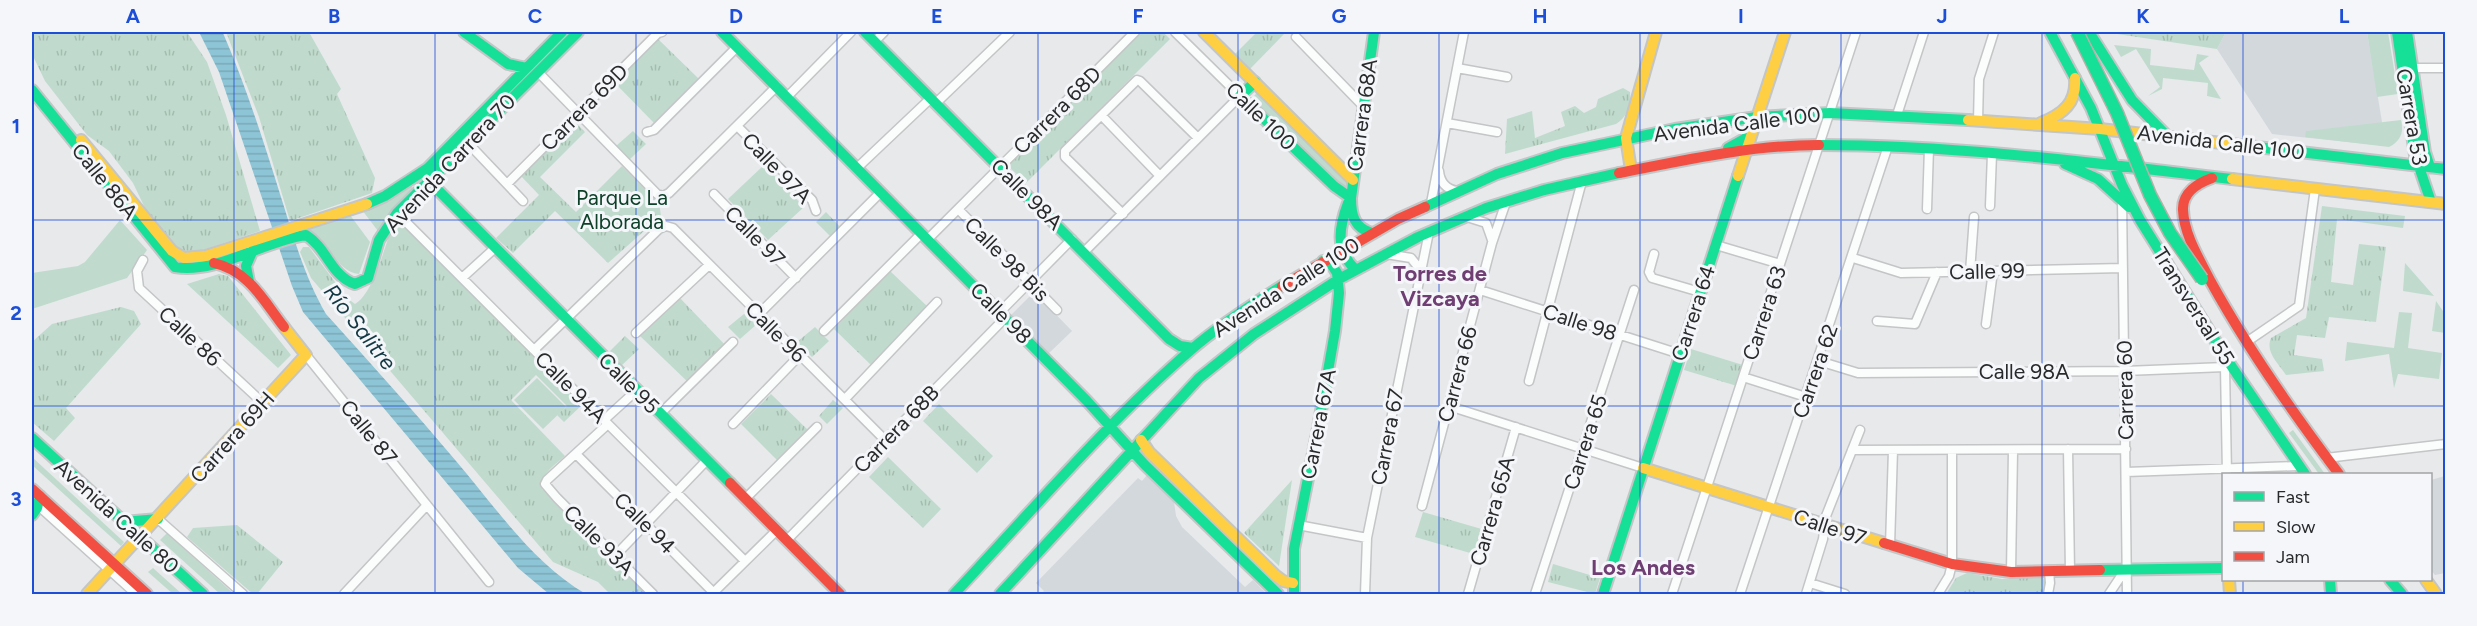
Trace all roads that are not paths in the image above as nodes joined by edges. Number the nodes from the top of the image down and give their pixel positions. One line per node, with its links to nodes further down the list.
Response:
1 (464, 32): 28 (main road)
2 (562, 32): 29 (main road, Avenida Carrera 70)
3 (578, 32): 33 (main road, Avenida Carrera 70)
4 (662, 32): 45 (street, Carrera 69D)
5 (722, 32): 27 (main road, Calle 98)
6 (851, 32): 42 (street)
7 (865, 32): 26 (main road, Calle 98A)
8 (884, 32): 26 (street)
9 (1010, 32): 43 (street)
10 (1135, 32): 69 (street, Carrera 68D)
11 (1175, 32): 41 (street, Calle 100)
12 (1204, 32): 37 (main road, Calle 100)
13 (1374, 32): 44 (main road, Carrera 68A)
14 (1464, 32): 32 (street)
15 (1656, 32): 59 (main road)
16 (1785, 32): 49 (main road, Carrera 64)
17 (1856, 32): 46 (street, Carrera 63)
18 (1924, 32): 47 (street)
19 (1994, 32): 50 (street)
20 (2050, 32): 34 (main road, Transversal 55)
21 (2078, 32): 137 (main road, bridge)
22 (2089, 32): 57 (main road)
23 (2397, 32): 68 (main road, Carrera 53)
24 (2407, 32): 30 (main road, Carrera 53)
25 (1296, 37): 44 (street)
26 (875, 41): 43 (main road, Calle 98A)
27 (737, 47): 39 (main road, Calle 98); 55 (street)
28 (503, 61): 29 (main road); 38 (main road)
29 (526, 68): 38 (main road, Avenida Carrera 70)
30 (2413, 68): 31 (street); 68 (main road, Carrera 53)
31 (2445, 68)
32 (1457, 69): 35 (street); 51 (street)
33 (538, 72): 45 (street); 60 (main road, Avenida Carrera 70)
34 (2074, 74): 52 (main road); 54 (main road, Transversal 55)
35 (1507, 77)
36 (32, 79): 118 (main road, Calle 86A)
37 (1255, 82): 41 (main road); 78 (main road, Calle 100)
38 (510, 83): 75 (main road, Avenida Carrera 70)
39 (777, 86): 42 (main road, Calle 98); 53 (street)
40 (32, 90): 118 (main road, Calle 86A)
41 (1240, 96): 58 (street); 86 (main road, Calle 100)
42 (787, 97): 71 (main road, Calle 98)
43 (934, 101): 69 (main road, Calle 98A); 71 (street)
44 (1364, 106): 78 (main road, Carrera 68A)
45 (579, 113): 53 (street); 80 (street, Carrera 69D)
46 (1830, 113): 47 (main road, Avenida Calle 100); 49 (main road, Avenida Calle 100); 61 (street, Carrera 63)
47 (1897, 115): 50 (main road, Avenida Calle 100)
48 (1102, 116): 58 (street); 76 (street); 98 (street)
49 (1757, 117): 59 (main road, Avenida Calle 100); 64 (main road, Carrera 64); 70 (main road)
50 (1978, 121): 52 (main road, Avenida Calle 100)
51 (1447, 123): 56 (street); 72 (street)
52 (2037, 125): 54 (main road, Avenida Calle 100)
53 (737, 126): 96 (street, Calle 97A)
54 (2100, 129): 57 (main road, Avenida Calle 100); 67 (main road, Transversal 55)
55 (647, 132)
56 (1497, 132)
57 (2166, 135): 68 (main road, Avenida Calle 100)
58 (1198, 138): 76 (street)
59 (1626, 138): 74 (main road); 83 (main road, Avenida Calle 100)
60 (466, 141): 75 (main road, Avenida Carrera 70); 80 (street)
61 (1819, 145): 62 (main road, Avenida Calle 100); 64 (main road, Avenida Calle 100); 121 (street, Carrera 63)
62 (1888, 146): 63 (main road, Avenida Calle 100); 115 (street, Carrera 62)
63 (1929, 148): 65 (main road, Avenida Calle 100); 95 (street)
64 (1748, 149): 70 (main road, Avenida Calle 100); 108 (main road, Carrera 64)
65 (1992, 154): 66 (main road, Avenida Calle 100); 93 (street)
66 (2038, 158): 67 (main road, Avenida Calle 100); 87 (main road)
67 (2114, 165): 77 (main road, Avenida Calle 100); 81 (main road, Transversal 55)
68 (2424, 166): 73 (main road, Avenida Calle 100); 90 (main road, Carrera 53)
69 (1000, 167): 94 (street, Carrera 68D); 106 (main road, Calle 98A)
70 (1646, 167): 74 (main road, Avenida Calle 100)
71 (857, 168): 84 (main road, Calle 98)
72 (1439, 168): 83 (street); 91 (street)
73 (2445, 169)
74 (1631, 170): 79 (main road, Avenida Calle 100)
75 (428, 174): 97 (main road, Avenida Carrera 70); 102 (main road, Avenida Carrera 70); 110 (main road, Calle 95)
76 (1160, 176): 98 (street)
77 (2216, 177): 82 (main road, Avenida Calle 100); 137 (main road, Transversal 55)
78 (1353, 180): 86 (main road, Carrera 68A)
79 (1582, 181): 89 (main road, Avenida Calle 100); 140 (street)
80 (507, 184): 88 (street)
81 (2122, 185): 87 (street, Carrera 60); 101 (main road, Transversal 55)
82 (2314, 189): 90 (main road, Avenida Calle 100); 150 (street)
83 (1457, 191): 91 (main road, Avenida Calle 100)
84 (881, 192): 105 (main road, Calle 98); 129 (street)
85 (714, 194): 129 (street, Calle 97)
86 (1351, 198): 104 (main road, Carrera 68A); 111 (main road, Carrera 68A)
87 (2121, 199): 101 (main road); 122 (street, Carrera 60)
88 (523, 201)
89 (1506, 201): 99 (main road, Avenida Calle 100); 107 (street, Carrera 66)
90 (2431, 202): 92 (main road, Avenida Calle 100)
91 (1431, 203): 104 (main road, Avenida Calle 100)
92 (2445, 204)
93 (1990, 206)
94 (958, 209): 105 (street, Carrera 68D); 132 (street, Calle 98 Bis)
95 (1927, 209)
96 (816, 210)
97 (397, 213): 102 (main road, Avenida Carrera 70); 128 (street, Calle 94A)
98 (1123, 214): 112 (street)
99 (1464, 217): 103 (main road, Avenida Calle 100); 107 (street)
100 (1974, 218): 127 (street)
101 (2140, 220): 157 (main road, Transversal 55)
102 (296, 232): 109 (main road, Avenida Carrera 70)
103 (1429, 232): 113 (main road, Avenida Calle 100); 131 (street, Carrera 67)
104 (1371, 233): 111 (main road, Avenida Calle 100)
105 (925, 236): 142 (main road, Calle 98); 146 (street, Carrera 68D)
106 (1072, 239): 112 (main road, Calle 98A); 132 (street, Carrera 68B)
107 (1492, 243): 134 (street, Carrera 66)
108 (1716, 244): 121 (street); 136 (main road, Carrera 64)
109 (255, 245): 118 (main road, Avenida Carrera 70); 119 (main road, Avenida Carrera 70); 125 (main road); 133 (main road)
110 (495, 248): 128 (street); 143 (main road, Calle 95)
111 (1340, 250): 117 (main road, Avenida Calle 100); 123 (main road)
112 (1084, 252): 151 (main road, Calle 98A)
113 (1384, 254): 123 (main road, Avenida Calle 100); 131 (street)
114 (1654, 254): 136 (street)
115 (1853, 258): 126 (street, Calle 99); 156 (street, Carrera 62)
116 (143, 260): 164 (street, Calle 86)
117 (1323, 261): 130 (main road); 151 (main road, Avenida Calle 100)
118 (180, 263): 119 (main road, Avenida Carrera 70)
119 (210, 263): 125 (main road)
120 (709, 264): 141 (street, Calle 96); 143 (street, Calle 96); 147 (street)
121 (1780, 264): 159 (street, Carrera 63)
122 (2122, 268): 124 (street, Calle 99); 158 (street, Carrera 60)
123 (1355, 269): 130 (main road, Avenida Calle 100)
124 (1993, 271): 127 (street, Calle 99); 145 (street)
125 (240, 272): 133 (main road, Calle 87)
126 (1937, 272): 127 (street, Calle 99); 144 (street)
127 (1970, 272)
128 (462, 278): 152 (street, Calle 94A)
129 (796, 278): 141 (street)
130 (1338, 279): 175 (main road, Avenida Calle 100); 203 (main road, Carrera 67A)
131 (1419, 280): 207 (street, Carrera 67)
132 (1030, 282): 139 (street, Calle 98 Bis); 142 (street, Carrera 68B)
133 (249, 283): 154 (main road, Calle 87)
134 (1480, 290): 140 (street, Calle 98); 165 (street, Carrera 66)
135 (1634, 290): 148 (street, Carrera 65)
136 (1700, 292): 153 (main road, Carrera 64)
137 (2217, 292): 150 (main road, Transversal 55)
138 (937, 302): 163 (street)
139 (1057, 310)
140 (1547, 312): 148 (street, Calle 98); 160 (street)
141 (759, 314): 155 (street, Calle 96)
142 (1003, 315): 169 (main road, Calle 98); 174 (street, Carrera 68B)
143 (566, 319): 152 (street); 161 (main road, Calle 95)
144 (1877, 321)
145 (1986, 324)
146 (824, 332)
147 (636, 333)
148 (1619, 335): 153 (street, Calle 98); 177 (street, Carrera 65)
149 (733, 342): 166 (street)
150 (2248, 342): 186 (main road, Transversal 55)
151 (1193, 348): 169 (main road, Avenida Calle 100)
152 (534, 350): 167 (street, Calle 94A)
153 (1680, 354): 188 (main road, Carrera 64)
154 (306, 355): 164 (main road, Carrera 69H); 197 (street, Calle 87)
155 (800, 355): 163 (street, Calle 96); 168 (street)
156 (1819, 361): 158 (street, Calle 98A); 162 (street, Carrera 62)
157 (2228, 366): 158 (street, Calle 98A); 189 (main road, Transversal 55); 190 (street)
158 (2125, 371): 179 (street, Carrera 60)
159 (1743, 377): 162 (street); 193 (street, Carrera 63)
160 (1529, 381)
161 (637, 390): 166 (main road, Calle 95); 167 (street)
162 (1806, 397): 199 (street, Carrera 62)
163 (845, 399): 174 (street, Calle 96)
164 (263, 403): 200 (main road, Carrera 69H)
165 (1449, 406): 171 (street, Calle 97); 198 (street, Carrera 66)
166 (660, 414): 187 (main road, Calle 95)
167 (606, 422): 185 (street); 194 (street, Calle 94A)
168 (733, 424)
169 (1110, 426): 183 (main road, Calle 98); 233 (main road, Avenida Calle 100)
170 (817, 427): 195 (street)
171 (1516, 427): 177 (street, Calle 97); 237 (street, Carrera 65A)
172 (1860, 430): 180 (street)
173 (32, 438): 201 (main road, Avenida Calle 80)
174 (885, 440): 208 (street, Carrera 68B)
175 (1141, 440): 183 (main road, Avenida Calle 100); 223 (main road)
176 (2445, 444): 186 (street)
177 (1583, 448): 188 (street, Calle 97); 238 (street, Carrera 65)
178 (2068, 449): 179 (street); 184 (street); 217 (street)
179 (2126, 449): 191 (street, Carrera 60)
180 (1852, 450): 181 (street); 204 (street)
181 (1893, 450): 182 (street); 209 (street)
182 (1952, 450): 184 (street); 212 (street)
183 (1132, 451): 234 (main road, Avenida Calle 100); 235 (main road, Calle 98)
184 (2013, 451): 218 (street)
185 (576, 454): 202 (street, Calle 94); 210 (street, Calle 93A)
186 (2326, 458): 192 (main road, Transversal 55)
187 (707, 460): 194 (street); 195 (main road, Calle 95)
188 (1643, 468): 193 (main road, Calle 97); 239 (main road, Carrera 64)
189 (2301, 470): 190 (street)
190 (2227, 471): 191 (street)
191 (2126, 472): 215 (street, Carrera 60)
192 (2338, 473)
193 (1707, 488): 199 (main road, Calle 97); 240 (street, Carrera 63)
194 (676, 492): 202 (street); 211 (street, Calle 94A)
195 (746, 498): 205 (main road, Calle 95)
196 (34, 501): 213 (main road, Avenida Calle 80)
197 (427, 505): 221 (street, Calle 87); 229 (street)
198 (1422, 506)
199 (1769, 508): 204 (main road, Calle 97); 241 (street, Carrera 62)
200 (158, 519): 201 (main road); 206 (main road, Carrera 69H); 228 (street)
201 (123, 522): 206 (main road, Avenida Calle 80)
202 (646, 524): 210 (street); 231 (street, Calle 94)
203 (1298, 525): 207 (street); 223 (main road, Carrera 67A)
204 (1824, 525): 209 (main road, Calle 97); 222 (street)
205 (777, 530): 208 (main road, Calle 95); 211 (street)
206 (140, 537): 213 (main road, Carrera 69H); 227 (main road, Avenida Calle 80)
207 (1367, 538): 236 (street, Carrera 67)
208 (787, 540): 232 (main road, Calle 95)
209 (1890, 546): 212 (main road, Calle 97)
210 (615, 556): 230 (street, Calle 93A)
211 (745, 561): 231 (street)
212 (1952, 564): 218 (main road, Calle 97); 244 (street)
213 (112, 567): 224 (main road, Carrera 69H); 225 (street); 226 (main road, Avenida Calle 80)
214 (2222, 568): 215 (main road, Calle 97)
215 (2126, 570): 217 (main road, Calle 97); 246 (street); 247 (street, Carrera 60)
216 (2049, 571): 217 (main road, Calle 97); 218 (main road, Calle 97); 245 (street)
217 (2070, 571)
218 (2011, 572)
219 (2392, 581): 248 (main road)
220 (2427, 581): 249 (main road)
221 (489, 582)
222 (1810, 583): 242 (street); 243 (street)
223 (1294, 589)
224 (87, 594)
225 (136, 594)
226 (147, 594)
227 (203, 594)
228 (243, 594)
229 (344, 594)
230 (653, 594)
231 (713, 594)
232 (840, 594)
233 (954, 594)
234 (1000, 594)
235 (1278, 594)
236 (1365, 594)
237 (1468, 594)
238 (1535, 594)
239 (1603, 594)
240 (1672, 594)
241 (1740, 594)
242 (1806, 594)
243 (1845, 594)
244 (1938, 594)
245 (2048, 594)
246 (2109, 594)
247 (2127, 594)
248 (2402, 594)
249 (2436, 594)

